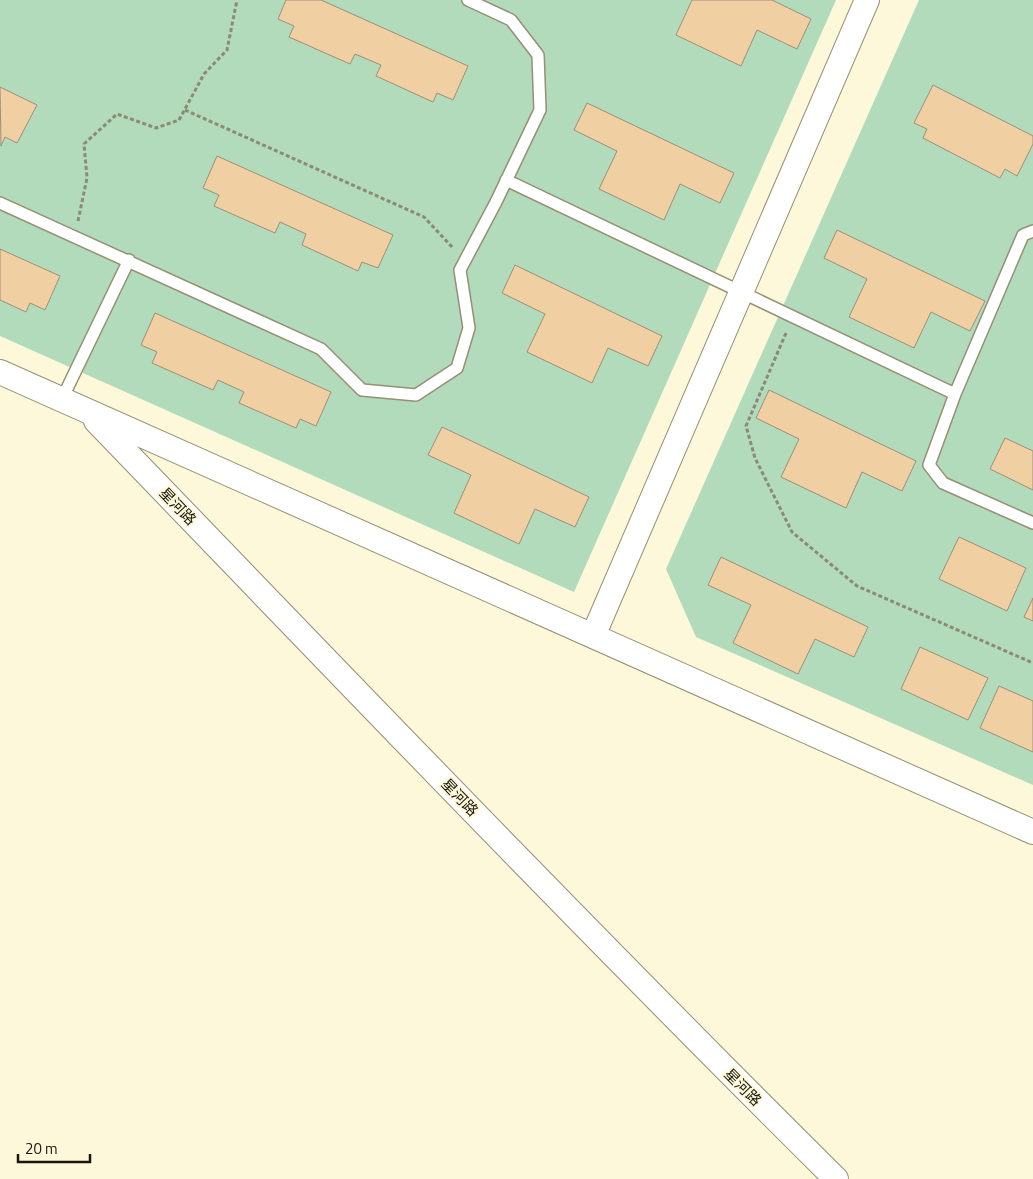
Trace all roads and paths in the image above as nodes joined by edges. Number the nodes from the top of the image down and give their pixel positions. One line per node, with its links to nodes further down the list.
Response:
1 (236, 0): 4 (path)
2 (468, 0): 5 (lane)
3 (867, 0): 11 (street)
4 (185, 110): 8 (path); 10 (path)
5 (506, 180): 10 (lane); 11 (lane)
6 (0, 203): 8 (lane)
7 (1033, 231): 14 (lane)
8 (75, 236): 9 (lane)
9 (129, 260): 10 (lane); 15 (lane)
10 (461, 276)
11 (741, 292): 12 (lane); 18 (street)
12 (793, 317): 14 (lane); 19 (path)
13 (0, 372): 15 (street)
14 (955, 394): 17 (lane)
15 (61, 401): 16 (street)
16 (88, 412): 18 (street); 21 (street, 星河路)
17 (1033, 523)
18 (593, 636): 20 (street)
19 (1033, 663)
20 (1033, 832)
21 (836, 1179)

